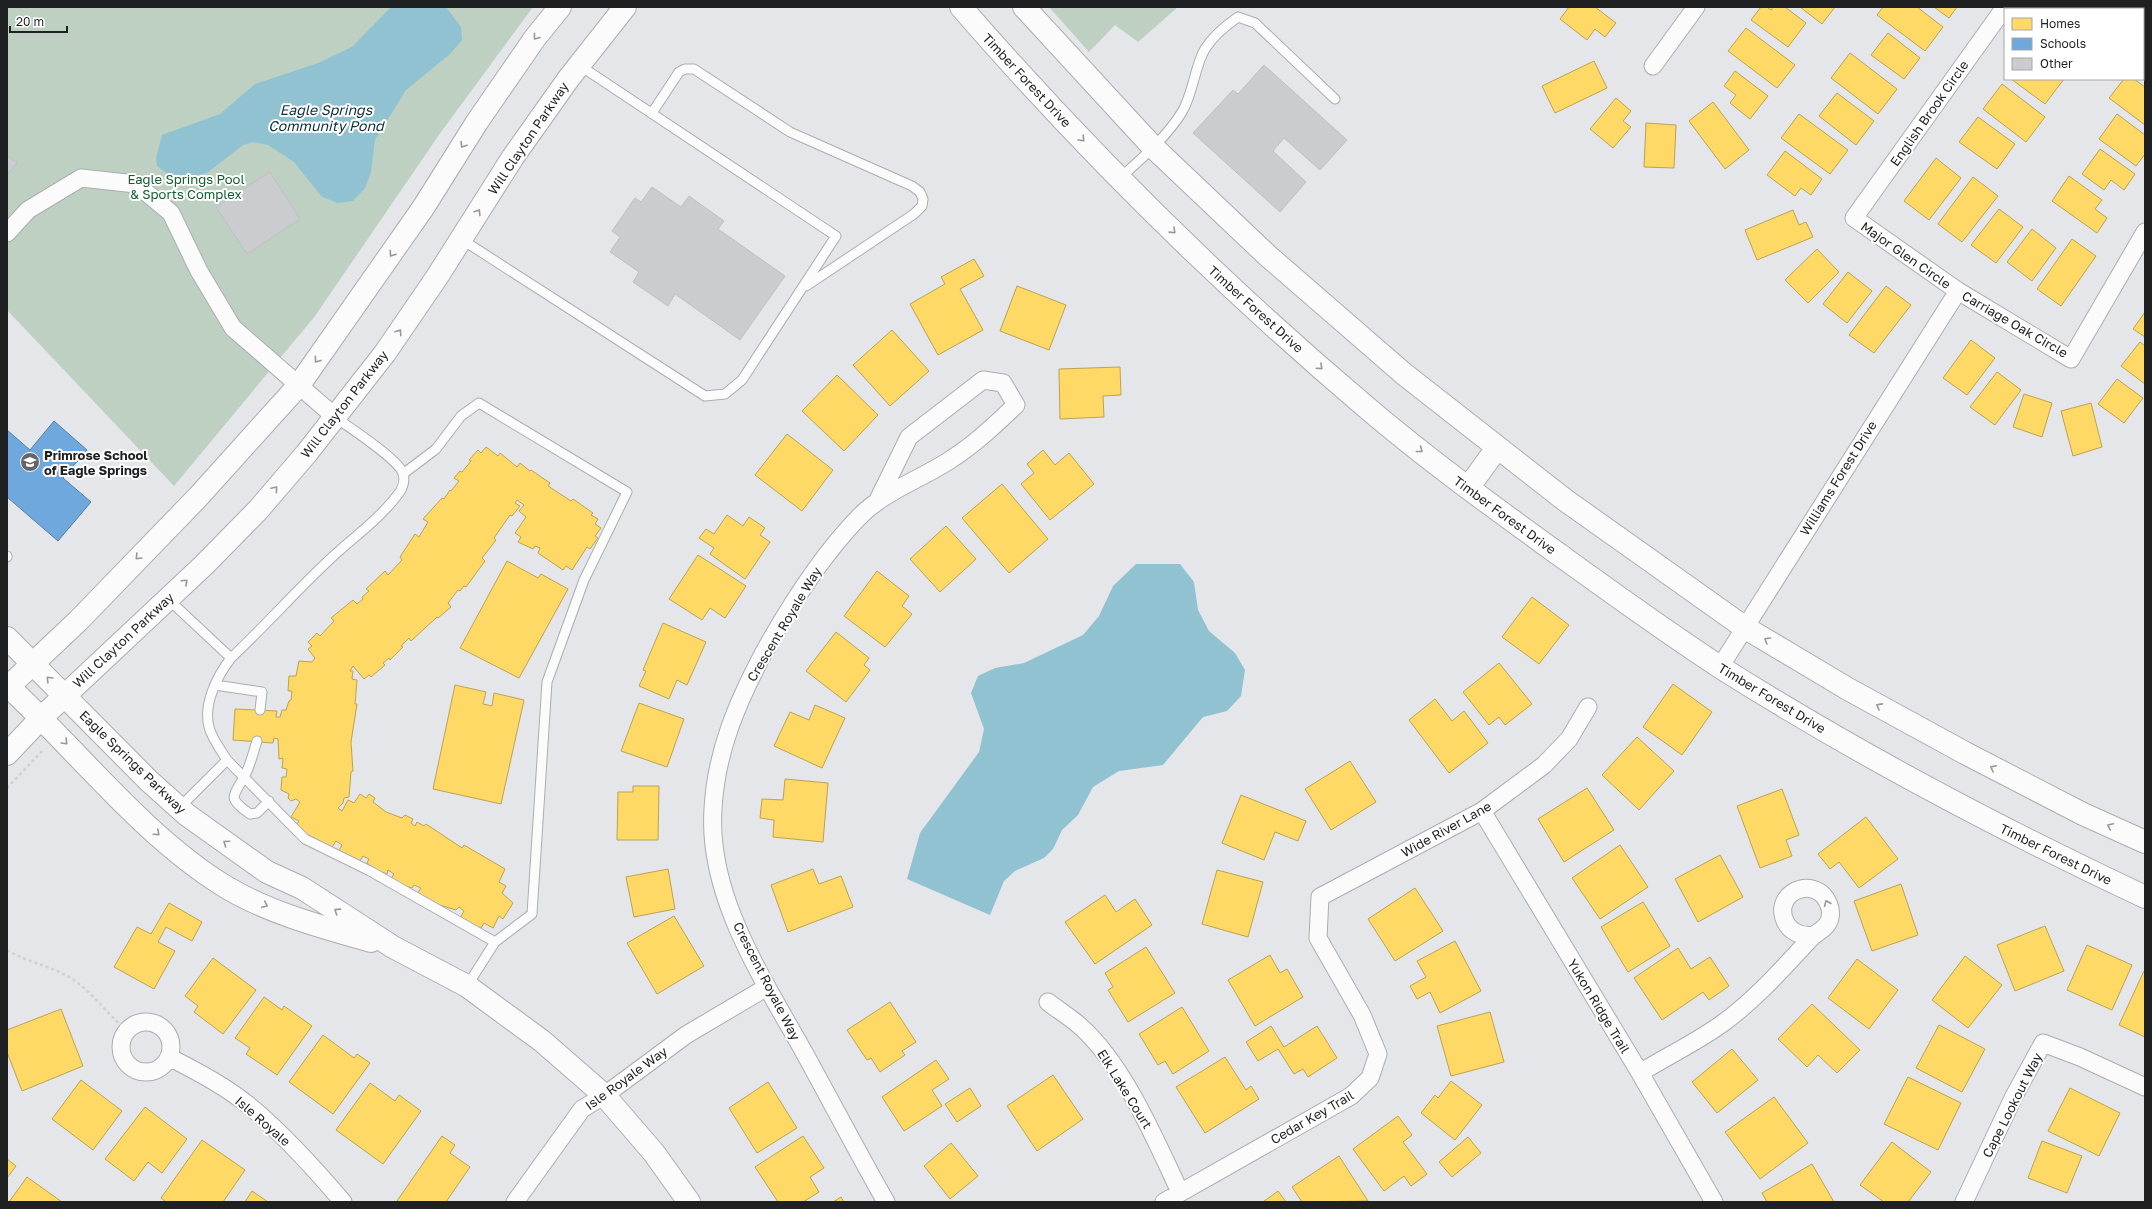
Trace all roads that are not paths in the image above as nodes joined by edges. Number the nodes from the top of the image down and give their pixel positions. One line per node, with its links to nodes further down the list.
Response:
1 (560, 7): 19 (main road, one-way to 19)
2 (625, 7): 7 (main road, Will Clayton Parkway)
3 (961, 7): 12 (main road, Timber Forest Drive, one-way to 12)
4 (1024, 7): 11 (main road)
5 (1696, 7): 8 (street)
6 (2004, 8): 13 (street, English Brook Circle)
7 (579, 65): 10 (lane); 16 (main road, Will Clayton Parkway, one-way to 7)
8 (1652, 66)
9 (1335, 99): 11 (lane)
10 (652, 113): 17 (lane); 17 (lane)
11 (1153, 147): 12 (lane); 21 (main road)
12 (1119, 179): 23 (main road, Timber Forest Drive, one-way to 23)
13 (1854, 218): 18 (street, Major Glen Circle)
14 (2145, 232): 18 (street, Carriage Oak Circle)
15 (7, 233): 19 (street)
16 (461, 239): 17 (lane); 20 (main road, Will Clayton Parkway, one-way to 16)
17 (801, 289)
18 (1958, 291): 26 (street, Williams Forest Drive)
19 (299, 385): 20 (street); 29 (main road, one-way to 29)
20 (334, 416): 22 (lane); 25 (main road, Will Clayton Parkway, one-way to 20)
21 (1497, 448): 23 (main road); 26 (main road)
22 (403, 474): 28 (lane); 48 (lane)
23 (1468, 488): 30 (main road, Timber Forest Drive)
24 (877, 502): 24 (street, Crescent Royale Way); 51 (street, Crescent Royale Way)
25 (168, 598): 28 (lane); 33 (main road, Will Clayton Parkway)
26 (1744, 627): 30 (street, Williams Forest Drive); 44 (main road, one-way to 26)
27 (7, 638): 29 (main road, Eagle Springs Parkway)
28 (231, 658): 31 (lane)
29 (34, 664): 32 (main road); 33 (main road, Eagle Springs Parkway, one-way to 29)
30 (1720, 667): 45 (main road, Timber Forest Drive)
31 (215, 685): 35 (lane); 39 (lane)
32 (8, 687): 36 (main road, Eagle Springs Parkway)
33 (65, 696): 36 (main road, Will Clayton Parkway); 42 (main road, Eagle Springs Parkway)
34 (1588, 707): 43 (street, Wide River Lane)
35 (260, 710)
36 (42, 717): 38 (main road, Will Clayton Parkway); 49 (main road, Eagle Springs Parkway, one-way to 49)
37 (257, 741): 40 (lane)
38 (7, 754)
39 (227, 760): 40 (lane); 42 (lane)
40 (244, 777): 41 (lane); 41 (lane)
41 (269, 801): 48 (lane)
42 (179, 808): 49 (main road, Eagle Springs Parkway, one-way to 42)
43 (1482, 811): 46 (street, Wide River Lane); 54 (street, Yukon Ridge Trail)
44 (2145, 842)
45 (2145, 897)
46 (1320, 898): 57 (street, Cedar Key Trail)
47 (1815, 935): 54 (street)
48 (495, 942): 50 (lane)
49 (393, 947): 50 (main road, Eagle Springs Parkway)
50 (467, 986): 56 (main road, Eagle Springs Parkway)
51 (767, 987): 56 (street, Isle Royale Way); 61 (street, Crescent Royale Way)
52 (1048, 1002): 57 (street, Elk Lake Court)
53 (169, 1057): 53 (street); 58 (street, Isle Royale)
54 (1640, 1073): 63 (street, Yukon Ridge Trail)
55 (2145, 1087): 64 (street, Cape Lookout Way)
56 (605, 1096): 59 (street, Isle Royale Way); 60 (main road, Eagle Springs Parkway)
57 (1180, 1192): 62 (street, Cedar Key Trail)
58 (343, 1202)
59 (515, 1202)
60 (690, 1202)
61 (886, 1202)
62 (1164, 1202)
63 (1714, 1202)
64 (1964, 1202)

